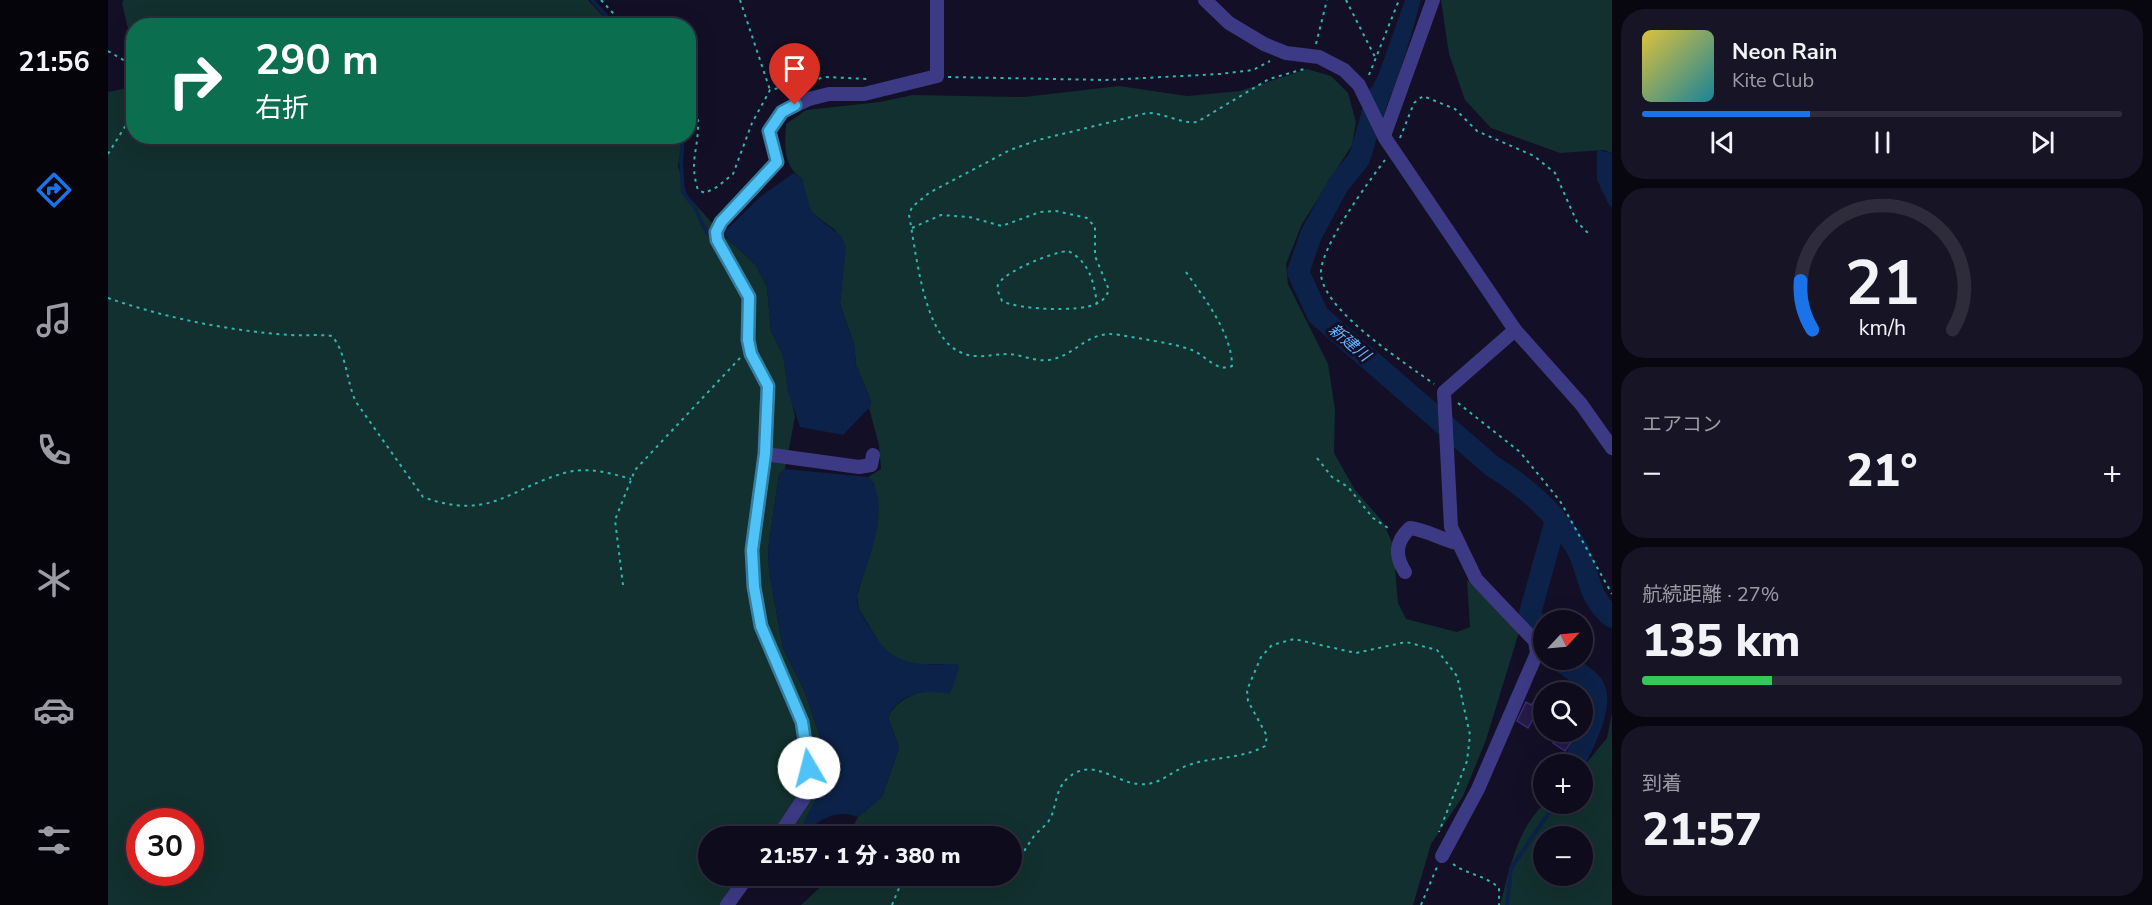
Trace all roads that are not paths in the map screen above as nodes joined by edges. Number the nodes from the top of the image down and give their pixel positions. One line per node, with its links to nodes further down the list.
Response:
1 (937, 0): 7 (street)
2 (1205, 0): 4 (street)
3 (1433, 0): 4 (street)
4 (1382, 132): 5 (street)
5 (1515, 330): 6 (street); 9 (street)
6 (1612, 448)
7 (765, 454): 8 (street); 11 (street)
8 (873, 455)
9 (1457, 543): 10 (street); 12 (street)
10 (1405, 572)
11 (785, 826)
12 (1442, 856)
13 (741, 886): 14 (street)
14 (727, 905)

